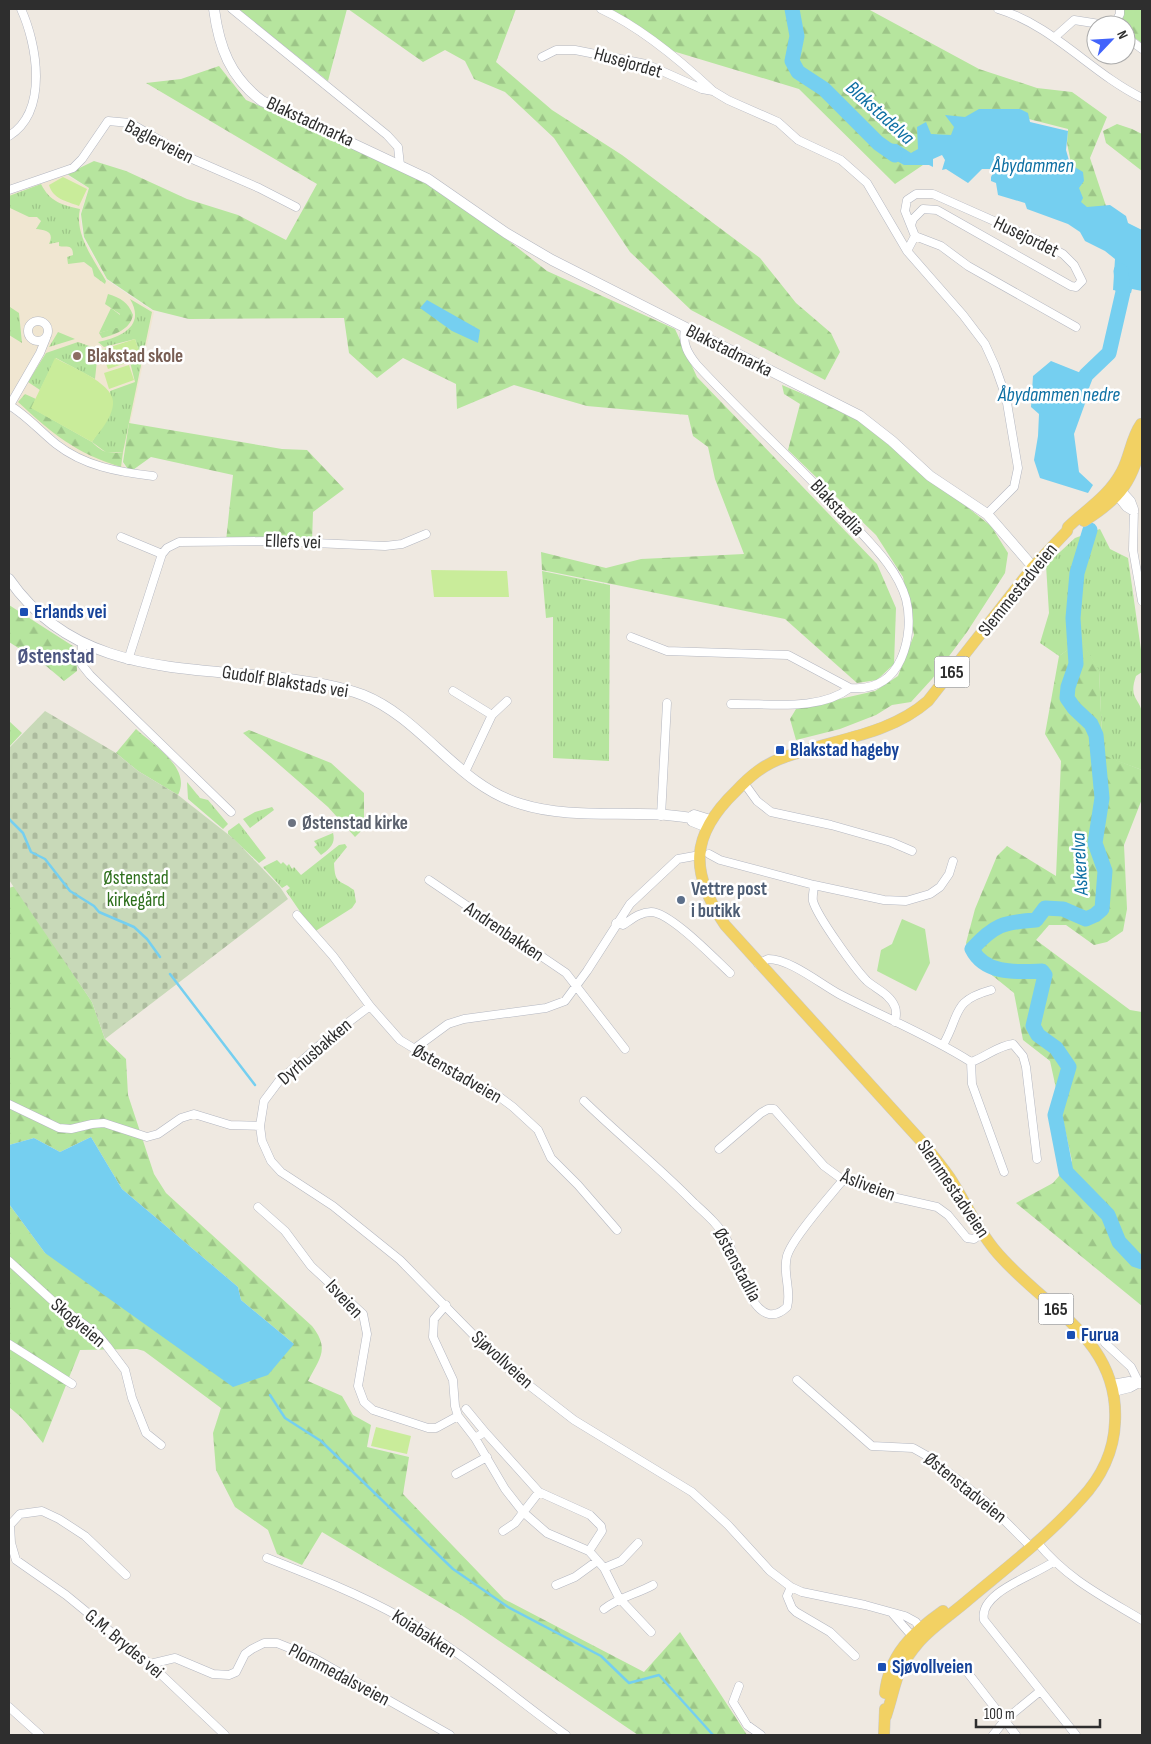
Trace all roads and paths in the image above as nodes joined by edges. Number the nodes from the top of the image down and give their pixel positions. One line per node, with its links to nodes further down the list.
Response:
1 (21, 9): 11 (street)
2 (214, 9): 12 (main road, Blakstadmarka)
3 (232, 9): 12 (street, Blakstadmarka)
4 (601, 9): 9 (street, Husejordet)
5 (998, 9): 7 (street)
6 (1086, 22): 7 (street)
7 (1056, 38): 10 (street)
8 (542, 57): 9 (street, Husejordet)
9 (713, 91): 17 (street, Husejordet)
10 (1142, 98)
11 (9, 136)
12 (400, 165): 19 (main road, Blakstadmarka)
13 (9, 190): 14 (street, Baglerveien)
14 (296, 207)
15 (911, 226): 15 (street, Husejordet); 16 (street, Husejordet)
16 (915, 236): 17 (street); 18 (street)
17 (907, 251): 26 (street, Husejordet)
18 (1076, 327)
19 (685, 329): 26 (main road, Blakstadmarka); 36 (street, Blakstadlia)
20 (46, 338): 21 (street)
21 (10, 405): 24 (street)
22 (1142, 424): 25 (main road, Slemmestadveien / 165)
23 (1142, 437): 25 (main road, Slemmestadveien / 165)
24 (153, 476)
25 (1117, 492): 30 (main road, Slemmestadveien / 165); 32 (street)
26 (987, 514): 30 (main road, Blakstadmarka)
27 (426, 534): 29 (street, Ellefs vei)
28 (121, 537): 29 (street)
29 (162, 554): 35 (street)
30 (1033, 567): 43 (main road, Slemmestadveien / 165)
31 (9, 579): 34 (main road, Gudolf Blakstads vei)
32 (1142, 601)
33 (631, 637): 36 (street)
34 (82, 644): 35 (main road, Gudolf Blakstads vei); 44 (street)
35 (128, 660): 42 (main road, Gudolf Blakstads vei)
36 (850, 688): 40 (street, Blakstadlia)
37 (453, 692): 41 (street)
38 (507, 701): 41 (street)
39 (667, 703): 45 (street)
40 (731, 704)
41 (492, 715): 42 (street)
42 (465, 772): 45 (main road, Gudolf Blakstads vei)
43 (744, 783): 46 (main road, Slemmestadveien / 165); 47 (street)
44 (232, 812)
45 (661, 816): 46 (main road, Gudolf Blakstads vei)
46 (709, 824): 48 (main road, Slemmestadveien / 165)
47 (912, 851)
48 (705, 855): 51 (street); 53 (street); 54 (main road, Slemmestadveien / 165)
49 (954, 861): 51 (street)
50 (429, 880): 56 (street, Andrenbakken)
51 (814, 885): 59 (street)
52 (298, 915): 58 (street, Østenstadveien)
53 (616, 923): 55 (street); 56 (street)
54 (758, 964): 59 (street); 74 (main road, Slemmestadveien / 165)
55 (730, 973)
56 (577, 986): 61 (street); 62 (street, Andrenbakken)
57 (991, 990): 60 (street)
58 (370, 1006): 61 (street, Østenstadveien); 64 (street, Dyrhusbakken)
59 (895, 1022): 60 (street)
60 (943, 1045): 63 (street)
61 (414, 1049): 73 (street, Østenstadveien)
62 (625, 1049)
63 (971, 1062): 69 (street); 70 (street)
64 (264, 1100): 67 (street, Sjøvollveien)
65 (584, 1101): 71 (street, Østenstadlia)
66 (9, 1104): 67 (street)
67 (260, 1126): 76 (street, Sjøvollveien)
68 (719, 1149): 71 (street, Åsliveien)
69 (1037, 1159)
70 (1004, 1172)
71 (843, 1180): 74 (street, Åsliveien)
72 (258, 1207): 84 (street, Isveien)
73 (617, 1230)
74 (982, 1233): 82 (main road, Slemmestadveien / 165)
75 (9, 1261): 87 (street, Skogveien)
76 (446, 1305): 84 (street); 106 (street, Sjøvollveien)
77 (1105, 1343): 81 (street)
78 (9, 1344): 80 (street)
79 (797, 1380): 96 (street, Østenstadveien)
80 (72, 1384)
81 (1141, 1384): 82 (street)
82 (1113, 1388): 96 (main road, Slemmestadveien / 165)
83 (466, 1409): 85 (street)
84 (458, 1416): 86 (street)
85 (485, 1432): 86 (street); 88 (street)
86 (475, 1438): 89 (street)
87 (161, 1445)
88 (506, 1456): 90 (street); 92 (street)
89 (487, 1457): 90 (street); 91 (street)
90 (492, 1465): 93 (street)
91 (456, 1474)
92 (539, 1492): 93 (street); 97 (street)
93 (523, 1512): 94 (street); 97 (street)
94 (503, 1531)
95 (638, 1543): 102 (street)
96 (1034, 1544): 101 (street, Østenstadveien); 112 (main road, Slemmestadveien / 165)
97 (589, 1551): 100 (street)
98 (267, 1558): 123 (street, Koiabakken)
99 (13, 1560): 103 (street, G.M. Brydes vei); 114 (street, G.M. Brydes vei)
100 (597, 1561): 102 (street); 104 (street)
101 (1053, 1562): 110 (street, Østenstadveien); 117 (street)
102 (604, 1568): 107 (street)
103 (126, 1575)
104 (556, 1585)
105 (653, 1585): 107 (street)
106 (791, 1587): 109 (street, Sjøvollveien); 113 (street)
107 (619, 1598): 108 (street); 111 (street)
108 (604, 1609)
109 (892, 1613): 112 (street); 112 (street, Sjøvollveien)
110 (1142, 1620)
111 (651, 1632)
112 (918, 1634): 125 (main road, Slemmestadveien / 165)
113 (855, 1656)
114 (150, 1664): 121 (street, G.M. Brydes vei); 122 (street, Plommedalsveien)
115 (968, 1673): 119 (street)
116 (739, 1686): 124 (street)
117 (1039, 1692): 119 (street); 128 (street)
118 (9, 1707): 120 (street)
119 (1005, 1720): 126 (street); 127 (street)
120 (40, 1735)
121 (225, 1735)
122 (450, 1735)
123 (566, 1735)
124 (761, 1735)
125 (884, 1735)
126 (993, 1735)
127 (1016, 1735)
128 (1076, 1735)

